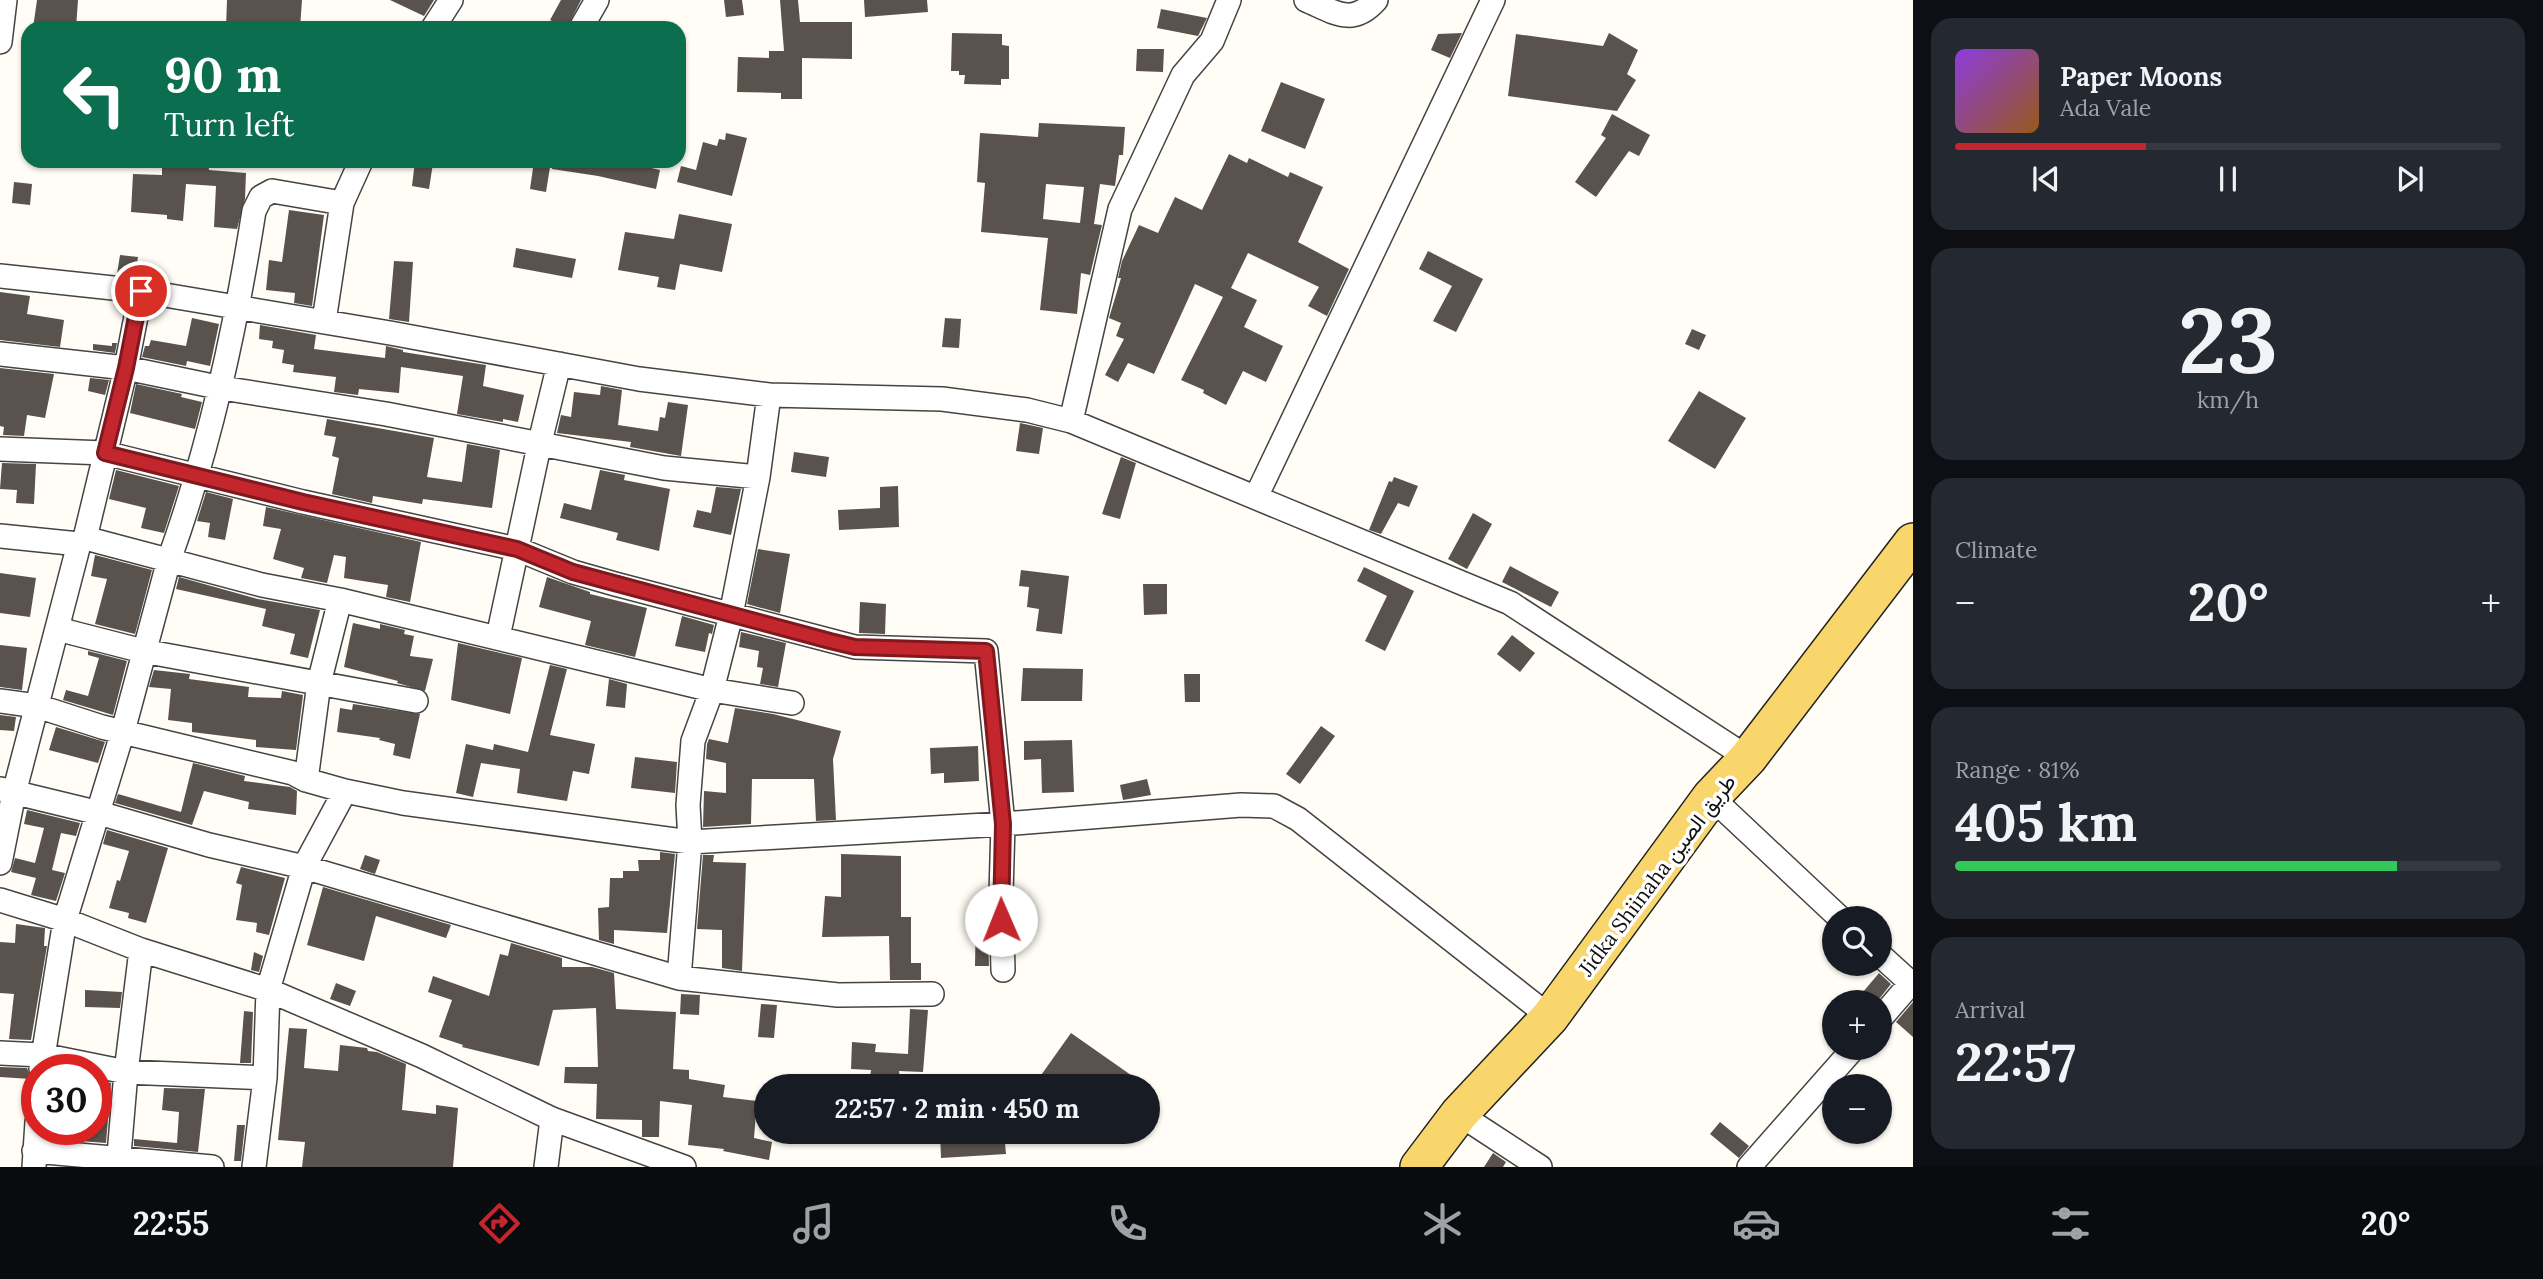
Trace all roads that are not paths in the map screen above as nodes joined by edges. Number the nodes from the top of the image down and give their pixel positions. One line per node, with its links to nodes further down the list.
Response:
1 (5, 0): 10 (street)
2 (451, 0): 8 (street)
3 (597, 0): 9 (street)
4 (1229, 0): 22 (street)
5 (1306, 0): 6 (street)
6 (1376, 0)
7 (1493, 0): 28 (street)
8 (438, 21)
9 (584, 21)
10 (0, 42)
11 (358, 168): 12 (street)
12 (342, 204): 15 (street); 16 (street)
13 (0, 276): 14 (street)
14 (141, 291): 15 (street); 19 (street)
15 (239, 308): 16 (street); 20 (street)
16 (324, 321): 18 (street)
17 (0, 354): 19 (street)
18 (559, 364): 21 (street); 23 (street)
19 (126, 368): 20 (street); 25 (street)
20 (222, 388): 23 (street); 26 (street)
21 (769, 395): 22 (street); 27 (street)
22 (1070, 421): 28 (street)
23 (539, 446): 27 (street); 32 (street)
24 (0, 449): 25 (street)
25 (105, 453): 26 (street); 30 (street)
26 (195, 475): 32 (street); 33 (street)
27 (758, 477): 35 (street)
28 (1256, 497): 46 (street)
29 (0, 536): 30 (street)
30 (82, 541): 33 (street); 36 (street)
31 (1913, 542): 46 (main road, Jidka Shiinaha طريق الصين)
32 (517, 549): 35 (street); 37 (street)
33 (169, 560): 34 (street); 38 (street)
34 (340, 600): 37 (street); 39 (street)
35 (731, 615): 40 (street); 52 (street)
36 (59, 627): 38 (street); 44 (street)
37 (498, 637): 40 (street)
38 (143, 651): 39 (street); 45 (street)
39 (319, 683): 42 (street); 47 (street)
40 (712, 690): 43 (street); 53 (street)
41 (0, 701): 44 (street)
42 (416, 701)
43 (792, 703)
44 (37, 706): 45 (street); 48 (street)
45 (123, 731): 47 (street); 51 (street)
46 (1748, 758): 50 (main road, Jidka Shiinaha طريق الصين)
47 (306, 780): 49 (street)
48 (7, 791): 51 (street); 54 (street)
49 (345, 791): 53 (street); 55 (street)
50 (1712, 797): 57 (street); 67 (main road, Jidka Shiinaha طريق الصين)
51 (99, 813): 55 (street); 58 (street)
52 (1003, 824): 53 (street); 61 (street); 67 (street)
53 (690, 842): 62 (street)
54 (0, 863)
55 (304, 867): 62 (street); 64 (street)
56 (0, 900): 58 (street)
57 (1827, 906)
58 (65, 920): 59 (street); 69 (street)
59 (141, 950): 64 (street); 73 (street)
60 (1892, 966): 63 (street)
61 (1003, 970)
62 (679, 978): 65 (street)
63 (1912, 984): 66 (street)
64 (268, 990): 74 (street); 76 (street)
65 (932, 995)
66 (1892, 1006)
67 (1550, 1017): 75 (main road, Jidka Shiinaha طريق الصين)
68 (0, 1053): 70 (street)
69 (43, 1054)
70 (21, 1058)
71 (1843, 1060): 85 (street)
72 (112, 1070): 73 (street)
73 (127, 1072): 74 (street); 78 (street)
74 (265, 1078): 80 (street)
75 (1459, 1114): 83 (main road, Jidka Shiinaha طريق الصين); 84 (street)
76 (552, 1119): 81 (street); 82 (street)
77 (34, 1159): 78 (street)
78 (119, 1163): 79 (street)
79 (212, 1167)
80 (254, 1167)
81 (546, 1167)
82 (684, 1167)
83 (1419, 1167)
84 (1539, 1167)
85 (1749, 1167)

